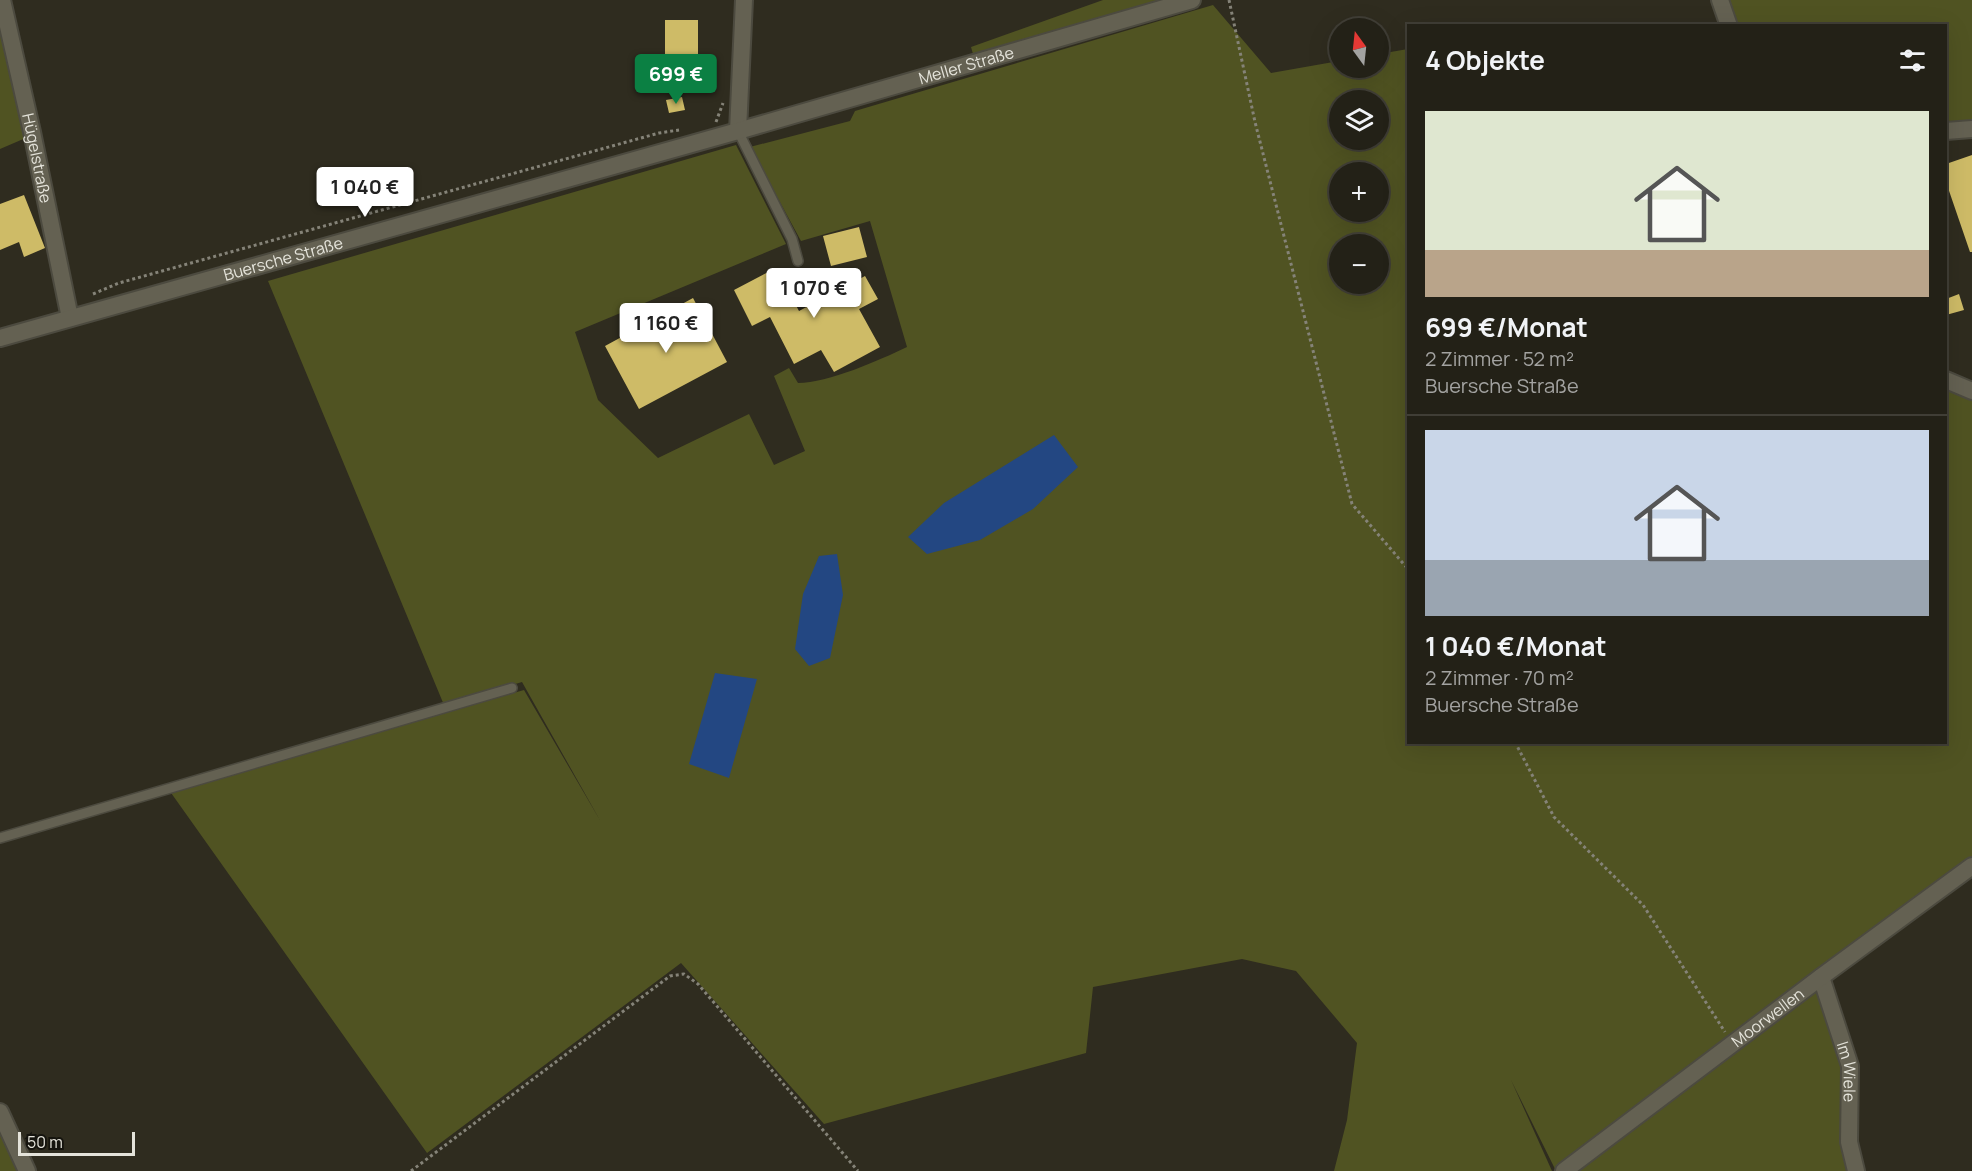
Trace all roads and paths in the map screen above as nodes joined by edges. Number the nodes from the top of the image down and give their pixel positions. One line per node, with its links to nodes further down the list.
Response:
1 (2, 0): 13 (main road, Hügelstraße)
2 (744, 0): 10 (main road)
3 (1192, 0): 10 (main road, Meller Straße)
4 (1229, 0): 17 (path)
5 (1720, 0): 6 (main road)
6 (1728, 24)
7 (715, 124): 10 (path)
8 (681, 129): 13 (path)
9 (1972, 129): 11 (main road)
10 (738, 131): 12 (lane); 13 (main road, Buersche Straße)
11 (1947, 131)
12 (798, 261)
13 (69, 311): 14 (main road, Buersche Straße)
14 (0, 338)
15 (1947, 380): 16 (main road)
16 (1972, 391)
17 (1407, 568)
18 (512, 688): 20 (lane)
19 (1516, 744): 23 (path)
20 (0, 838)
21 (1972, 866): 22 (main road, Moorwellen)
22 (1821, 977): 23 (main road, Moorwellen); 29 (main road, Im Wiele)
23 (1733, 1044): 28 (main road, Moorwellen)
24 (0, 1112): 25 (main road)
25 (27, 1171)
26 (411, 1171): 27 (path)
27 (858, 1171)
28 (1564, 1171)
29 (1856, 1171)

